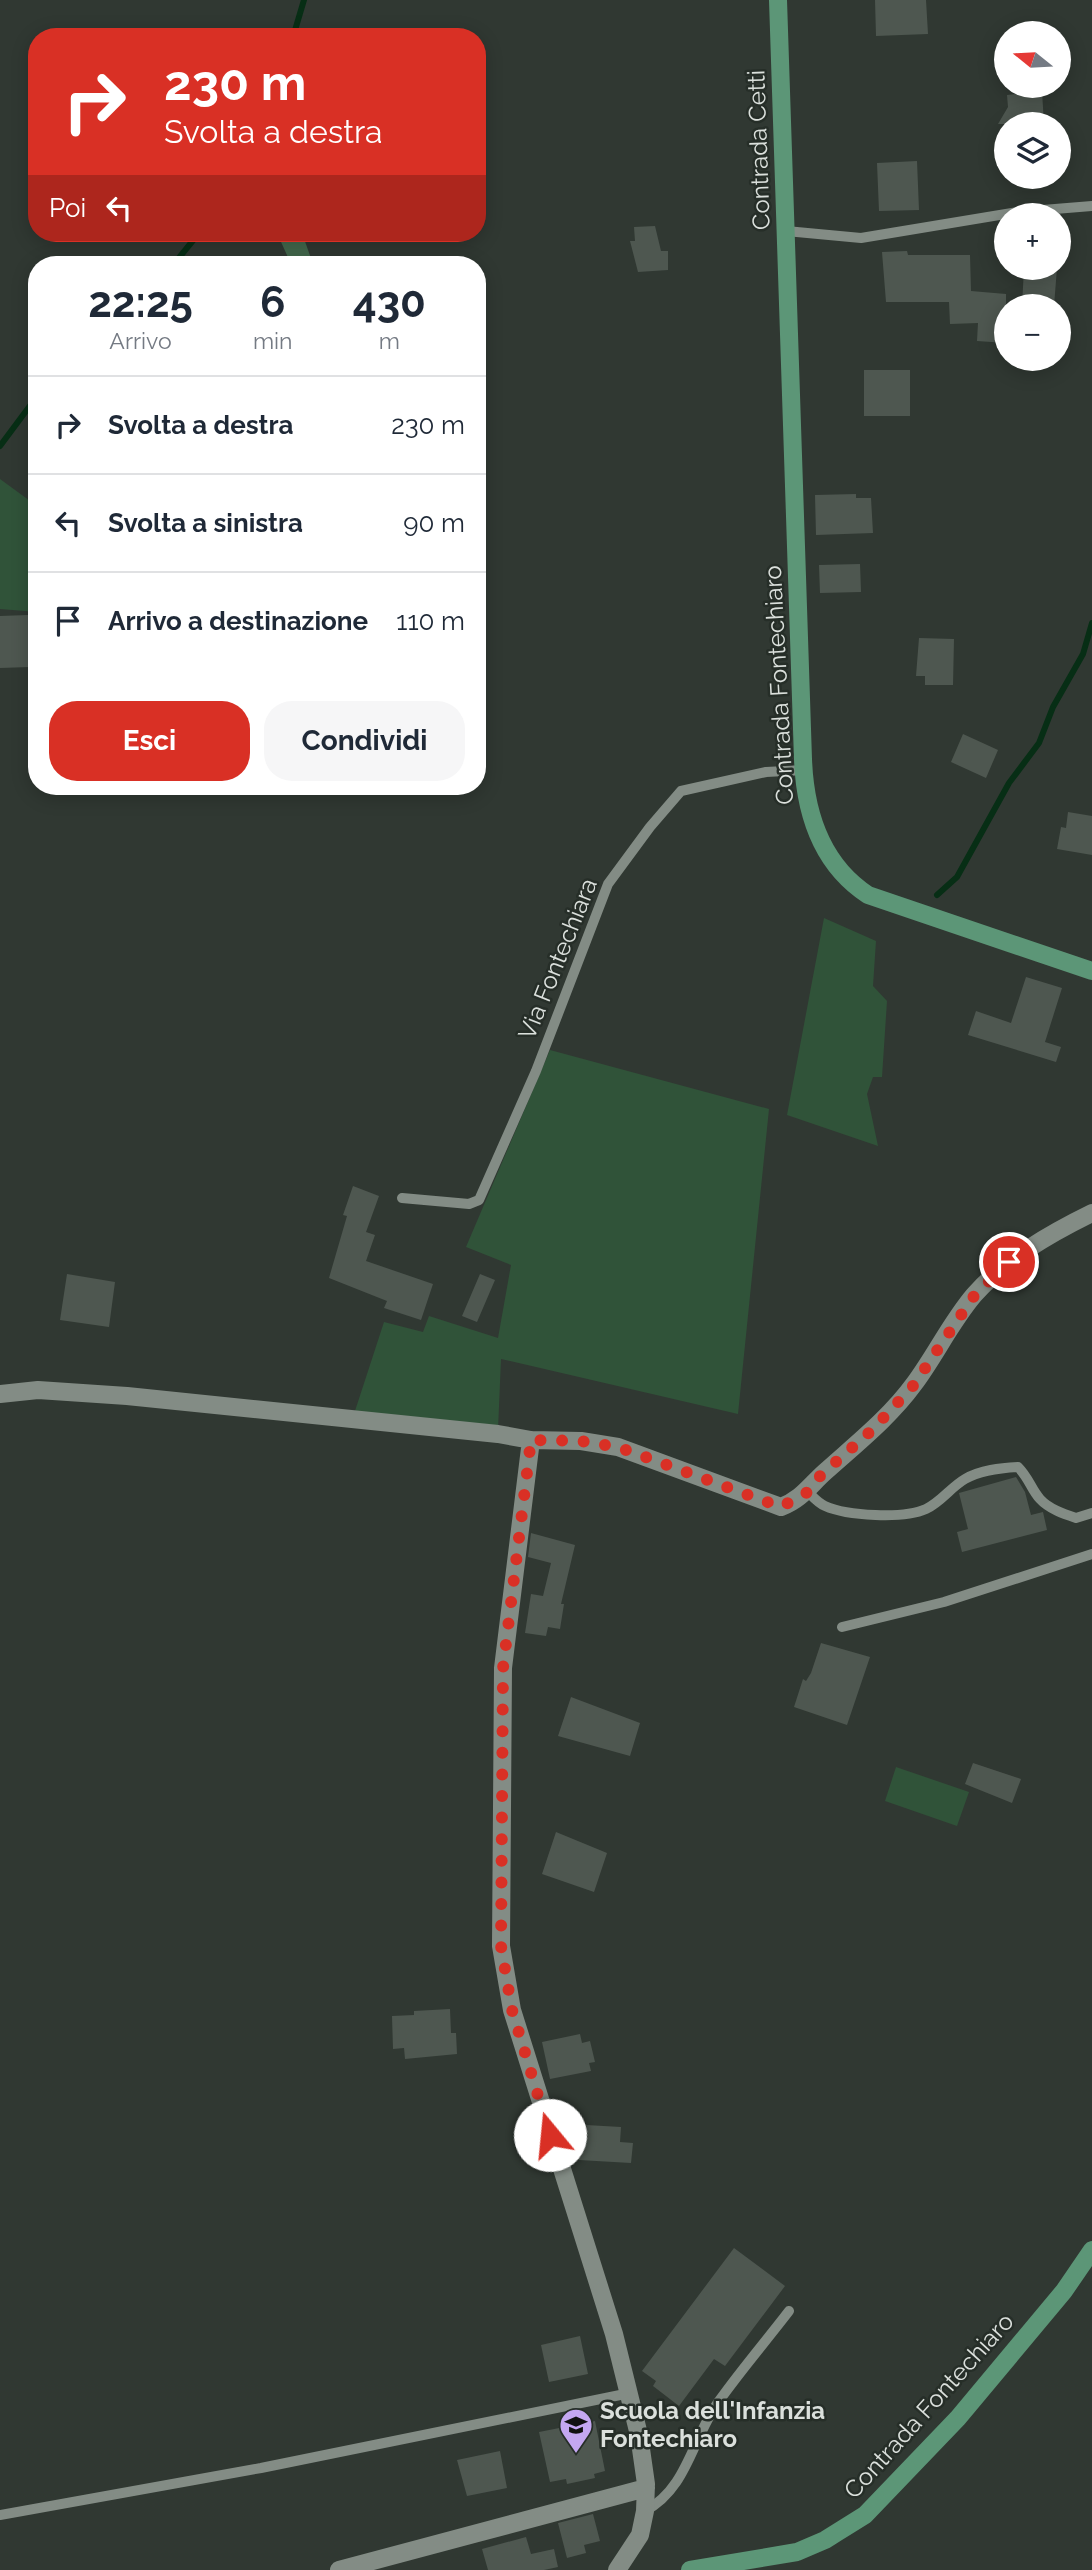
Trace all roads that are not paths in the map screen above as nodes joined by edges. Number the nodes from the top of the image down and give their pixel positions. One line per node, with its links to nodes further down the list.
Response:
1 (778, 0): 3 (main road, Contrada Cetti)
2 (1092, 206): 3 (lane)
3 (786, 230): 4 (main road, Contrada Cetti)
4 (788, 299): 5 (main road, Contrada Fontechiaro)
5 (804, 770): 6 (main road, Contrada Fontechiaro); 7 (lane, Via Fontechiara)
6 (1092, 971)
7 (402, 1198)
8 (1092, 1213): 11 (street)
9 (0, 1394): 10 (street)
10 (531, 1440): 11 (street); 17 (street)
11 (808, 1492): 12 (lane)
12 (1092, 1513)
13 (1092, 1554): 14 (lane)
14 (842, 1627)
15 (1092, 2250): 23 (main road, Contrada Fontechiaro)
16 (789, 2311): 19 (lane)
17 (631, 2393): 18 (street); 20 (lane)
18 (646, 2488): 19 (street); 21 (street)
19 (645, 2511): 22 (street)
20 (0, 2515)
21 (339, 2570)
22 (617, 2570)
23 (690, 2570)

